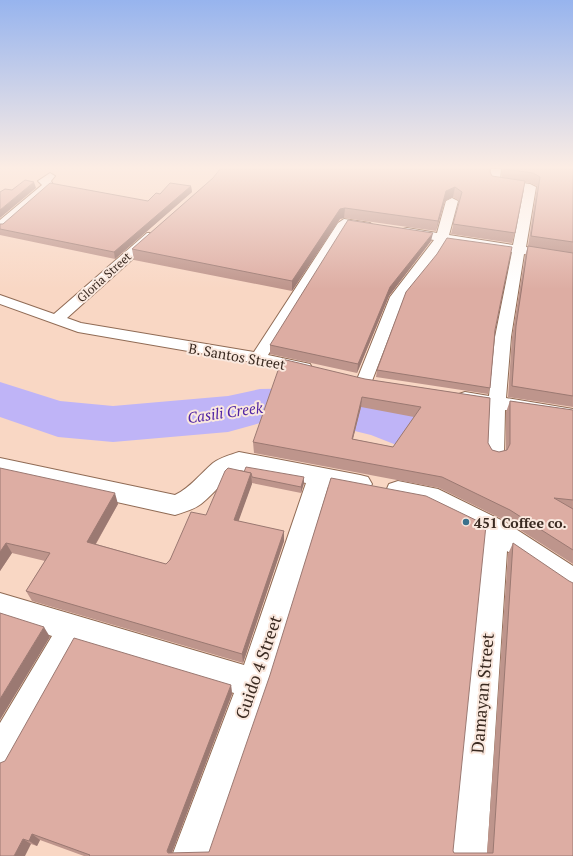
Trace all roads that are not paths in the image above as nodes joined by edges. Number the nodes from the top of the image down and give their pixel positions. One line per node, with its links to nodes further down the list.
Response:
1 (20, 209): 4 (street)
2 (450, 209): 8 (street)
3 (526, 209): 9 (street)
4 (0, 226)
5 (162, 226): 12 (street, Gloria Street)
6 (381, 228): 13 (street)
7 (396, 230): 8 (street)
8 (442, 237): 9 (street); 15 (street)
9 (519, 249): 10 (street); 17 (street)
10 (573, 258)
11 (0, 299): 12 (street, B. Santos Street)
12 (57, 319): 13 (street, B. Santos Street)
13 (258, 358): 14 (street, B. Santos Street)
14 (319, 372)
15 (364, 381)
16 (450, 396): 17 (street)
17 (497, 403): 18 (street); 19 (street)
18 (573, 415)
19 (495, 454)
20 (0, 467): 21 (street)
21 (320, 476): 22 (street); 26 (street, Guido 4 Street)
22 (496, 530): 23 (street); 29 (street, Damayan Street)
23 (573, 581)
24 (0, 606): 25 (street)
25 (72, 629): 26 (street); 27 (street)
26 (253, 683): 28 (street, Guido 4 Street)
27 (0, 755)
28 (192, 856)
29 (468, 856)

